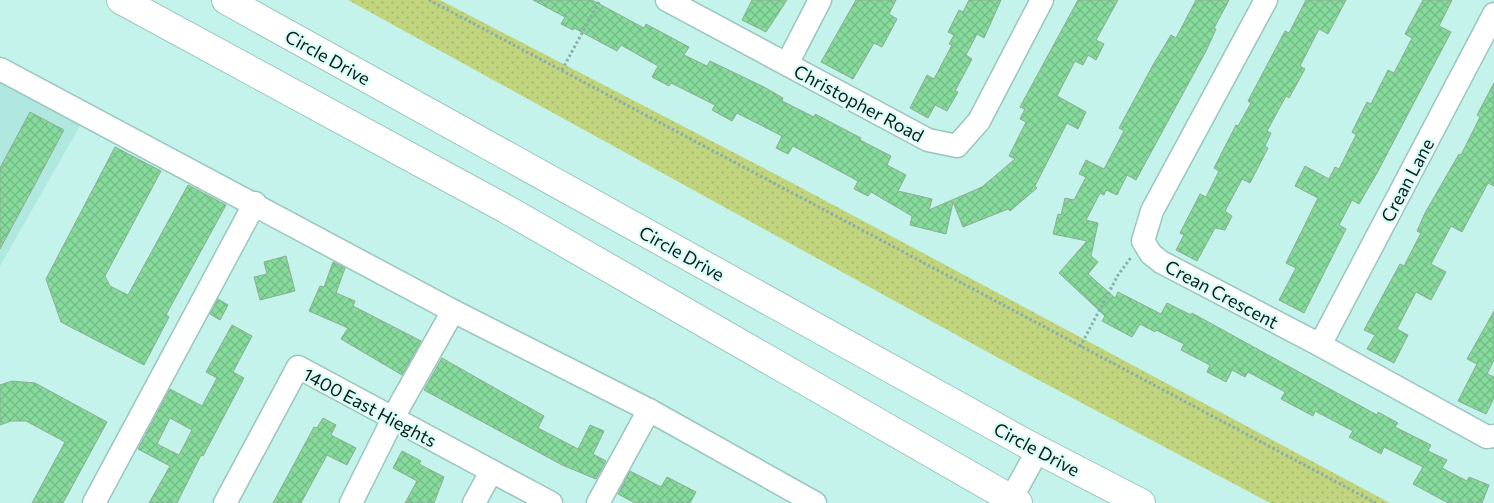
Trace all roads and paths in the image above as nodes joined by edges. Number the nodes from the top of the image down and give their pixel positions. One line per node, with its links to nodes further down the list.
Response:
1 (121, 0): 23 (highway)
2 (226, 0): 21 (highway, Circle Drive)
3 (429, 0): 12 (path)
4 (600, 0): 12 (path)
5 (667, 0): 10 (street, Christopher Road)
6 (820, 0): 10 (street)
7 (1042, 0): 10 (street, Christopher Road)
8 (1266, 0): 16 (street, Crean Crescent)
9 (1494, 14): 16 (street, Crean Lane)
10 (786, 64)
11 (0, 69): 13 (street)
12 (562, 70): 17 (path)
13 (255, 203): 15 (street); 24 (street)
14 (1122, 270): 17 (path)
15 (453, 311): 18 (street); 19 (street)
16 (1320, 345): 20 (street, Crean Crescent)
17 (1080, 347): 32 (path)
18 (649, 410): 29 (street); 30 (street)
19 (394, 419): 22 (street, 1400 East Hieghts); 25 (street, 1400 East Hieghts); 26 (street)
20 (1494, 436)
21 (1038, 450): 23 (street); 31 (highway, Circle Drive)
22 (491, 472): 27 (street); 28 (street, 1400 East Hieghts)
23 (1014, 501)
24 (94, 503)
25 (225, 503)
26 (351, 503)
27 (474, 503)
28 (551, 503)
29 (598, 503)
30 (815, 503)
31 (1141, 503)
32 (1376, 503)

